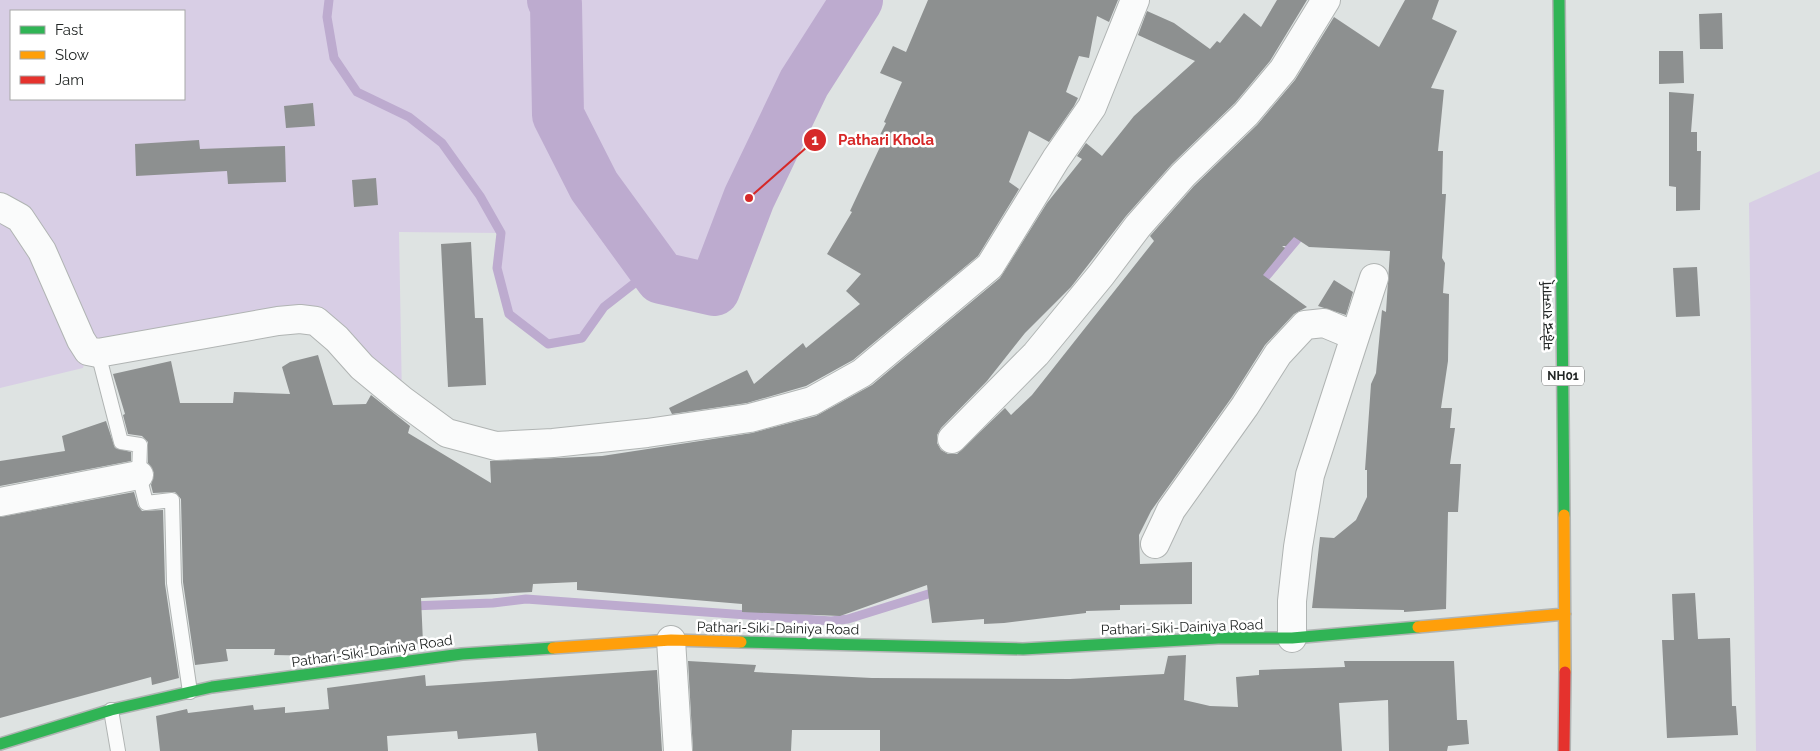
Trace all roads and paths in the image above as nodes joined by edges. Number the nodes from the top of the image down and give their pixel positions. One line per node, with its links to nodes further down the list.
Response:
1 (1135, 0): 7 (street)
2 (1326, 0): 8 (street)
3 (1559, 0): 12 (main road, महेन्द्र राज्मार्ग् / NH01)
4 (0, 206): 7 (street)
5 (1374, 278): 6 (street)
6 (1355, 336): 11 (street); 13 (street)
7 (98, 354): 9 (lane)
8 (952, 439)
9 (139, 474): 10 (street); 15 (lane)
10 (0, 502)
11 (1155, 544)
12 (1565, 614): 13 (main road, Pathari-Siki-Dainiya Road); 20 (main road, महेन्द्र राज्मार्ग् / NH01)
13 (1292, 638): 14 (main road, Pathari-Siki-Dainiya Road)
14 (671, 640): 15 (main road, Pathari-Siki-Dainiya Road); 19 (street)
15 (190, 692): 16 (main road, Pathari-Siki-Dainiya Road)
16 (111, 710): 17 (main road, Pathari-Siki-Dainiya Road); 18 (lane)
17 (0, 744)
18 (118, 751)
19 (678, 751)
20 (1564, 751)

